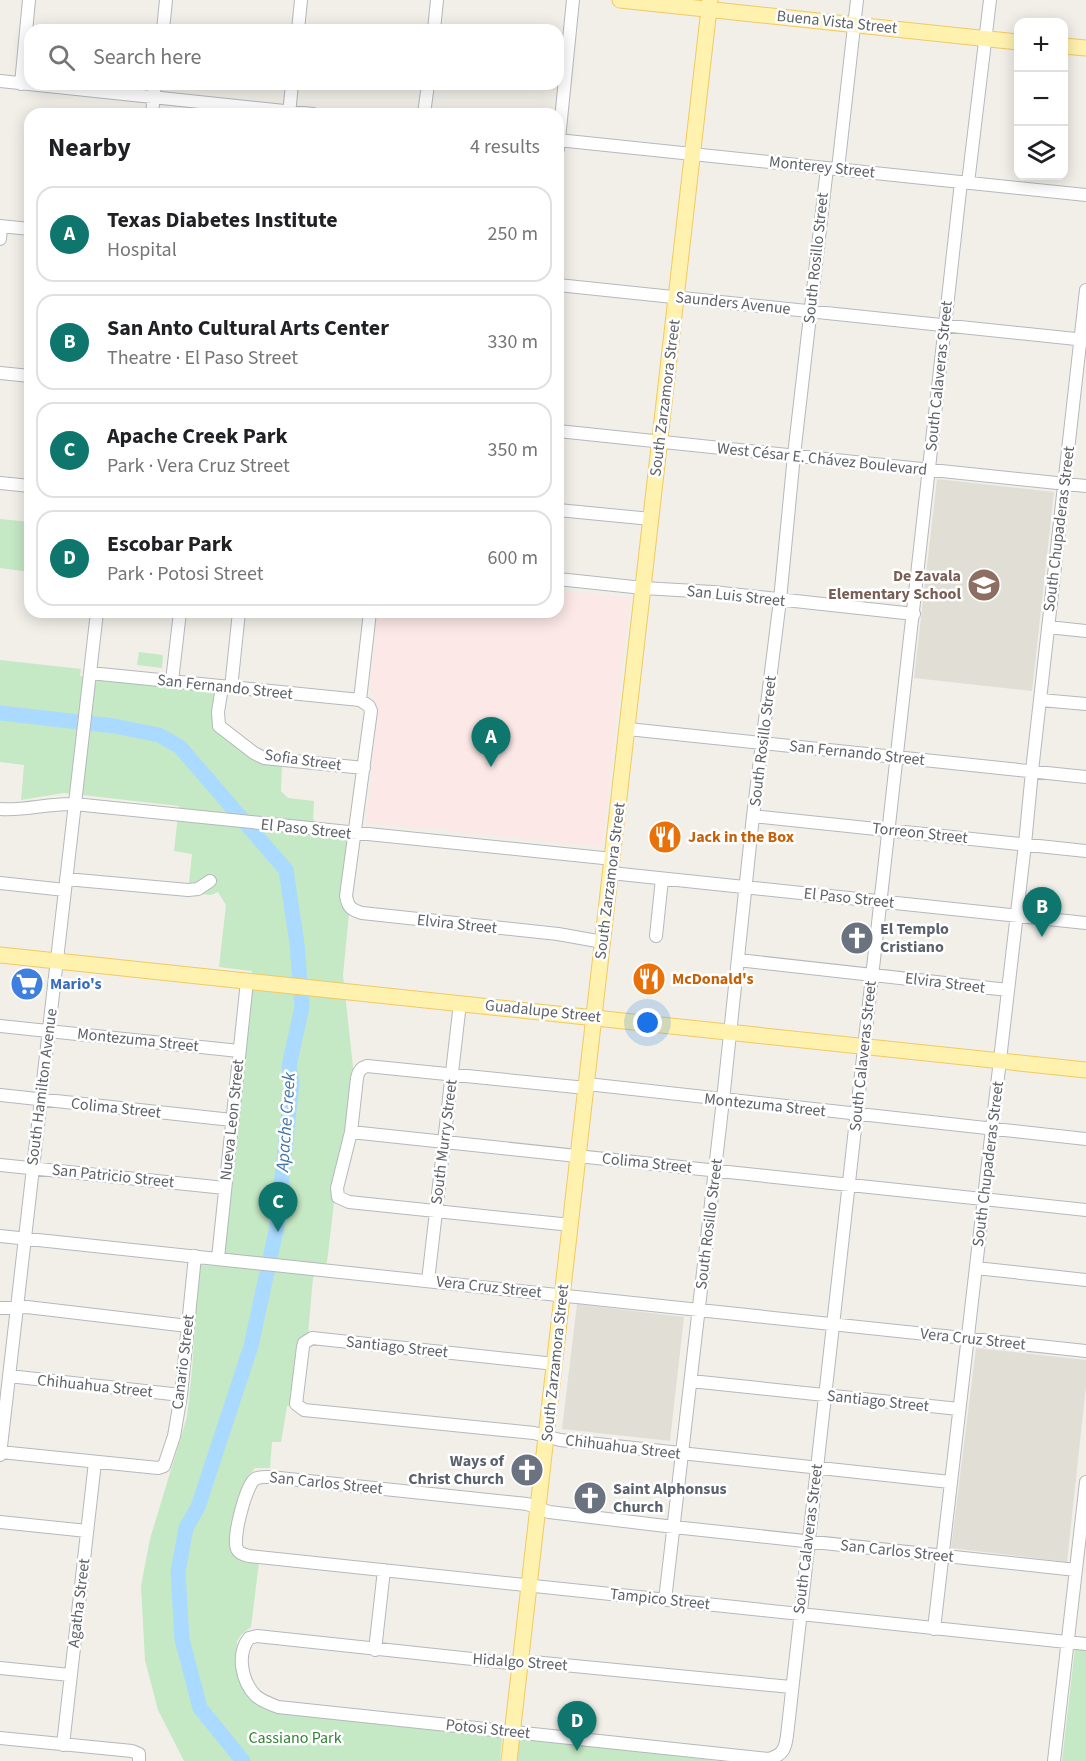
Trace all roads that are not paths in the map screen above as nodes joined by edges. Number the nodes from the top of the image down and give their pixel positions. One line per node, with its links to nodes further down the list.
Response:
1 (29, 0): 10 (street)
2 (166, 0): 11 (street)
3 (301, 0): 12 (street)
4 (437, 0): 13 (street)
5 (573, 0): 23 (street)
6 (620, 0): 9 (main road, Buena Vista Street)
7 (857, 0): 14 (street, South Rosillo Street)
8 (990, 0): 15 (street, South Calaveras Street)
9 (709, 4): 14 (main road, Buena Vista Street); 34 (main road, South Zarzamora Street)
10 (27, 24)
11 (164, 24)
12 (299, 24)
13 (435, 24)
14 (854, 24): 15 (main road, Buena Vista Street); 35 (street, South Rosillo Street)
15 (985, 38): 16 (main road, Buena Vista Street); 36 (street, South Calaveras Street)
16 (1014, 42)
17 (1068, 46): 18 (main road)
18 (1086, 48)
19 (24, 52): 21 (street)
20 (0, 81): 21 (street)
21 (21, 84): 22 (street)
22 (24, 84)
23 (564, 86)
24 (154, 90): 28 (street); 29 (street)
25 (291, 90): 30 (street)
26 (427, 90): 31 (street)
27 (564, 90): 32 (street)
28 (152, 108)
29 (260, 108)
30 (290, 108)
31 (425, 108)
32 (562, 108)
33 (564, 143): 34 (street, Monterey Street)
34 (693, 154): 35 (street, Monterey Street); 42 (main road, South Zarzamora Street)
35 (832, 169): 36 (street, Monterey Street); 43 (street, South Rosillo Street)
36 (965, 182): 37 (street, Monterey Street); 44 (street, South Calaveras Street)
37 (1086, 195)
38 (24, 229): 39 (street)
39 (0, 230)
40 (564, 286): 42 (street, Saunders Avenue)
41 (1086, 290): 45 (street, South Chupaderas Street)
42 (676, 297): 43 (street, Saunders Avenue); 49 (main road, South Zarzamora Street)
43 (810, 311): 44 (street, Saunders Avenue); 50 (street, South Rosillo Street)
44 (945, 326): 45 (street, Saunders Avenue); 51 (street, South Calaveras Street)
45 (1083, 340): 53 (street, South Chupaderas Street)
46 (0, 373): 47 (street)
47 (24, 375)
48 (564, 432): 49 (street, West César E. Chávez Boulevard)
49 (659, 442): 50 (street, West César E. Chávez Boulevard); 57 (main road, South Zarzamora Street)
50 (794, 455): 51 (street, West César E. Chávez Boulevard); 60 (street, South Rosillo Street)
51 (929, 470): 53 (street, West César E. Chávez Boulevard); 61 (street, South Calaveras Street)
52 (0, 483): 54 (street)
53 (1065, 484): 55 (street, West César E. Chávez Boulevard); 66 (street, South Chupaderas Street)
54 (24, 485)
55 (1086, 486)
56 (564, 511): 57 (street)
57 (651, 519): 59 (main road, South Zarzamora Street)
58 (564, 580): 59 (street, San Luis Street)
59 (643, 588): 60 (street, San Luis Street); 74 (main road, South Zarzamora Street)
60 (780, 600): 61 (street, San Luis Street); 75 (street, South Rosillo Street)
61 (914, 614): 76 (street, South Calaveras Street)
62 (96, 618): 68 (street, South Hamilton Avenue)
63 (179, 618): 69 (street)
64 (238, 618): 70 (street)
65 (369, 618): 72 (street)
66 (1048, 627): 67 (street); 71 (street, South Chupaderas Street)
67 (1086, 631)
68 (89, 678): 69 (street, San Fernando Street); 80 (street, South Hamilton Avenue)
69 (172, 681): 70 (street, San Fernando Street)
70 (226, 687): 72 (street, San Fernando Street); 77 (street, Sofia Street)
71 (1041, 698): 73 (street); 78 (street, South Chupaderas Street)
72 (360, 700): 77 (street)
73 (1086, 704)
74 (628, 729): 75 (street, San Fernando Street); 87 (main road, South Zarzamora Street)
75 (763, 743): 76 (street, San Fernando Street); 82 (street, South Rosillo Street)
76 (897, 757): 78 (street, San Fernando Street); 83 (street, South Calaveras Street)
77 (364, 768): 84 (street)
78 (1032, 771): 79 (street, San Fernando Street); 85 (street, South Chupaderas Street)
79 (1086, 777)
80 (74, 804): 81 (street, El Paso Street); 84 (street, El Paso Street); 91 (street, South Hamilton Avenue)
81 (0, 809)
82 (753, 816): 83 (street, Torreon Street); 92 (street, South Rosillo Street)
83 (889, 830): 85 (street, Torreon Street); 93 (street, South Calaveras Street)
84 (355, 834): 87 (street, El Paso Street); 97 (street, Elvira Street)
85 (1025, 844): 86 (street, Torreon Street); 94 (street, South Chupaderas Street)
86 (1086, 850)
87 (612, 866): 88 (street, El Paso Street); 97 (main road, South Zarzamora Street)
88 (662, 879): 92 (street, El Paso Street); 96 (street)
89 (210, 882): 91 (street)
90 (0, 883): 91 (street)
91 (65, 884): 100 (street, South Hamilton Avenue)
92 (746, 888): 93 (street, El Paso Street); 99 (street, South Rosillo Street)
93 (880, 902): 94 (street, El Paso Street); 101 (street, South Calaveras Street)
94 (1016, 916): 95 (street, El Paso Street); 103 (street, South Chupaderas Street)
95 (1086, 923)
96 (656, 936)
97 (603, 942): 105 (main road, South Zarzamora Street)
98 (0, 955): 100 (main road, Guadalupe Street)
99 (738, 960): 101 (street, Elvira Street); 108 (street, South Rosillo Street)
100 (56, 961): 102 (main road, Guadalupe Street); 107 (street, South Hamilton Avenue)
101 (872, 974): 103 (street, Elvira Street); 109 (street, South Calaveras Street)
102 (247, 981): 104 (main road, Guadalupe Street); 110 (street, Nueva Leon Street)
103 (1008, 990): 111 (street, South Chupaderas Street)
104 (460, 1003): 105 (main road, Guadalupe Street); 113 (street, South Murry Street)
105 (595, 1017): 108 (main road, Guadalupe Street); 114 (main road, South Zarzamora Street)
106 (0, 1026): 107 (street, Montezuma Street)
107 (48, 1031): 110 (street, Montezuma Street); 116 (street, South Hamilton Avenue)
108 (730, 1032): 109 (main road, Guadalupe Street); 117 (street, South Rosillo Street)
109 (865, 1046): 111 (main road, Guadalupe Street); 118 (street, South Calaveras Street)
110 (239, 1051): 119 (street, Nueva Leon Street)
111 (1000, 1060): 112 (main road, Guadalupe Street); 120 (street, South Chupaderas Street)
112 (1086, 1070)
113 (452, 1074): 114 (street, Montezuma Street); 121 (street, Montezuma Street); 123 (street, South Murry Street)
114 (587, 1086): 117 (street, Montezuma Street); 124 (main road, South Zarzamora Street)
115 (0, 1095): 116 (street, Colima Street)
116 (40, 1099): 119 (street, Colima Street); 126 (street, South Hamilton Avenue)
117 (723, 1100): 118 (street, Montezuma Street); 127 (street, South Rosillo Street)
118 (857, 1115): 120 (street, Montezuma Street); 128 (street, South Calaveras Street)
119 (232, 1120): 129 (street, Nueva Leon Street)
120 (992, 1130): 122 (street, Montezuma Street); 130 (street, South Chupaderas Street)
121 (351, 1132): 123 (street, Colima Street); 132 (street)
122 (1086, 1140)
123 (444, 1141): 124 (street, Colima Street); 132 (street, South Murry Street)
124 (579, 1156): 127 (street, Colima Street); 133 (main road, South Zarzamora Street)
125 (0, 1165): 126 (street, San Patricio Street)
126 (33, 1168): 129 (street, San Patricio Street); 135 (street, South Hamilton Avenue)
127 (715, 1170): 128 (street, Colima Street); 144 (street, South Rosillo Street)
128 (849, 1185): 130 (street, Colima Street); 145 (street, South Calaveras Street)
129 (225, 1188): 137 (street, Nueva Leon Street)
130 (984, 1200): 131 (street, Colima Street); 138 (street, South Chupaderas Street)
131 (1086, 1210)
132 (436, 1211): 133 (street); 140 (street, South Murry Street)
133 (571, 1225): 141 (main road, South Zarzamora Street)
134 (0, 1236): 135 (street, Vera Cruz Street)
135 (25, 1239): 136 (street, Vera Cruz Street); 143 (street, South Hamilton Avenue)
136 (195, 1256): 137 (street, Vera Cruz Street); 146 (street, Canario Street)
137 (218, 1258): 140 (street, Vera Cruz Street)
138 (976, 1268): 139 (street); 147 (street, South Chupaderas Street)
139 (1086, 1280)
140 (428, 1281): 141 (street, Vera Cruz Street)
141 (563, 1295): 144 (street, Vera Cruz Street); 149 (main road, South Zarzamora Street)
142 (0, 1308): 143 (street)
143 (16, 1308): 146 (street); 150 (street, South Hamilton Avenue)
144 (699, 1310): 145 (street, Vera Cruz Street); 151 (street, South Rosillo Street)
145 (833, 1324): 147 (street, Vera Cruz Street); 153 (street, South Calaveras Street)
146 (188, 1326): 152 (street, Canario Street)
147 (967, 1338): 148 (street, Vera Cruz Street); 155 (street, South Chupaderas Street)
148 (1086, 1351)
149 (555, 1364): 154 (street, Santiago Street); 156 (main road, South Zarzamora Street)
150 (6, 1381): 152 (street, Chihuahua Street); 157 (street, South Hamilton Avenue)
151 (690, 1381): 153 (street, Santiago Street); 158 (street, South Rosillo Street)
152 (181, 1395): 159 (street, Canario Street)
153 (825, 1395): 155 (street, Santiago Street); 160 (street, South Calaveras Street)
154 (298, 1407): 156 (street, Chihuahua Street)
155 (959, 1409): 161 (street, South Chupaderas Street)
156 (547, 1436): 158 (street, Chihuahua Street); 164 (main road, South Zarzamora Street)
157 (0, 1454): 159 (street)
158 (682, 1454): 160 (street, Chihuahua Street); 166 (street, South Rosillo Street)
159 (95, 1462): 167 (street, Agatha Street)
160 (816, 1469): 161 (street, Chihuahua Street); 168 (street, South Calaveras Street)
161 (950, 1482): 170 (street, South Chupaderas Street)
162 (1086, 1482): 163 (street)
163 (1085, 1495): 172 (street)
164 (538, 1509): 166 (street, San Carlos Street); 169 (street, San Carlos Street); 173 (main road, South Zarzamora Street)
165 (0, 1522): 167 (street)
166 (674, 1527): 168 (street, San Carlos Street); 174 (street, South Rosillo Street)
167 (87, 1532): 183 (street, Agatha Street)
168 (807, 1542): 170 (street, San Carlos Street); 175 (street, South Calaveras Street)
169 (236, 1548): 171 (street, Tampico Street)
170 (942, 1556): 172 (street, San Carlos Street); 176 (street, South Chupaderas Street)
171 (384, 1570): 173 (street, Tampico Street); 180 (street)
172 (1076, 1570): 178 (street)
173 (530, 1585): 174 (street, Tampico Street); 181 (main road, South Zarzamora Street)
174 (665, 1600): 175 (street, Tampico Street)
175 (799, 1615): 176 (street, Tampico Street); 184 (street, South Calaveras Street)
176 (934, 1629): 178 (street, Tampico Street)
177 (249, 1638): 180 (street, Hidalgo Street); 185 (street, Potosi Street)
178 (1069, 1642): 179 (street, Tampico Street); 191 (street)
179 (1086, 1644)
180 (375, 1650): 181 (street, Hidalgo Street)
181 (521, 1662): 184 (street, Hidalgo Street); 185 (main road, South Zarzamora Street)
182 (0, 1668): 183 (street)
183 (70, 1675): 187 (street, Agatha Street)
184 (791, 1687): 188 (street, South Calaveras Street)
185 (512, 1731): 188 (street, Potosi Street); 190 (main road, South Zarzamora Street)
186 (0, 1738): 187 (street)
187 (63, 1745): 189 (street)
188 (783, 1751)
189 (139, 1761)
190 (509, 1761)
191 (1054, 1761)

